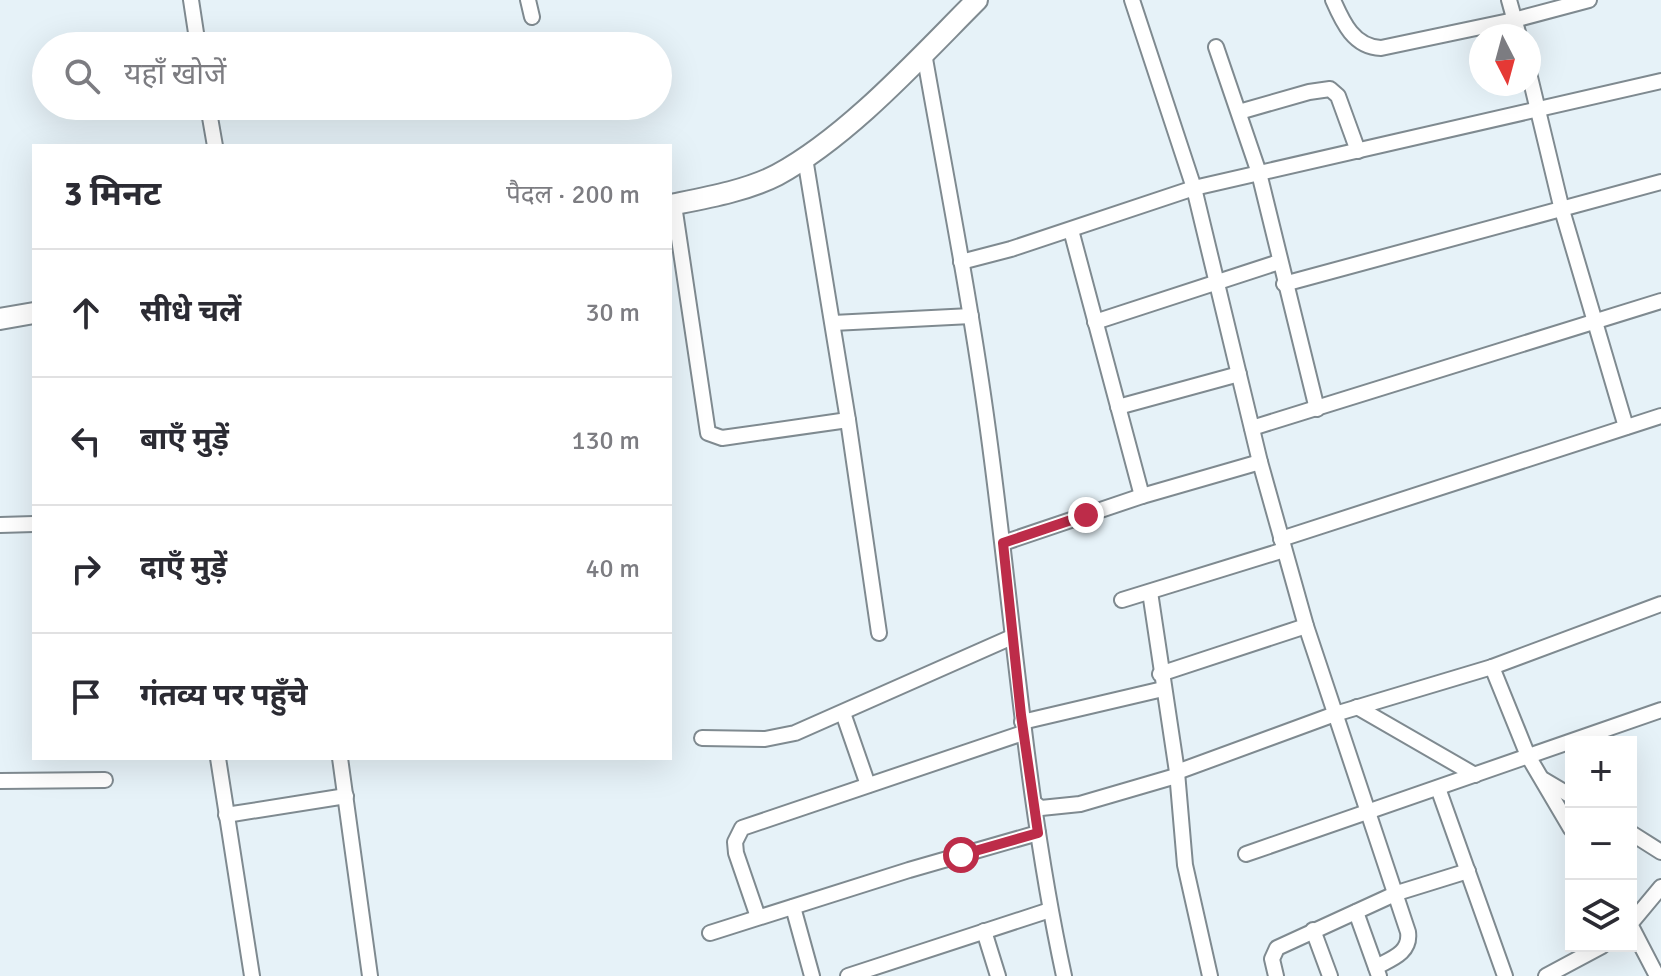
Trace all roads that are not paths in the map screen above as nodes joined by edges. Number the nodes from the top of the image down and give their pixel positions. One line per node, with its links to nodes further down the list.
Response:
1 (191, 0): 11 (street)
2 (528, 0): 8 (street)
3 (977, 0): 13 (main road)
4 (1132, 0): 24 (street)
5 (1333, 0): 9 (street)
6 (1509, 0): 9 (street)
7 (1589, 0): 9 (street)
8 (532, 17)
9 (1514, 20): 10 (street)
10 (1515, 24)
11 (196, 32)
12 (1216, 47): 17 (street)
13 (924, 53): 21 (main road); 28 (street)
14 (1661, 81): 16 (street)
15 (1535, 96): 16 (street)
16 (1539, 111): 20 (street); 26 (street)
17 (1239, 112): 20 (street); 22 (street)
18 (210, 120): 19 (street)
19 (215, 144)
20 (1358, 151): 22 (street)
21 (805, 158): 25 (main road); 38 (street)
22 (1259, 173): 24 (street); 29 (street)
23 (1661, 182): 26 (street)
24 (1194, 188): 27 (street); 30 (street)
25 (672, 205): 43 (street)
26 (1562, 210): 31 (street); 37 (street)
27 (1071, 230): 28 (street); 36 (street)
28 (961, 262): 34 (street)
29 (1279, 262): 30 (street); 31 (street)
30 (1215, 283): 36 (street); 39 (street)
31 (1284, 284): 41 (street)
32 (1661, 301): 37 (street)
33 (32, 313): 35 (main road)
34 (971, 316): 38 (street); 50 (street)
35 (0, 319)
36 (1095, 322): 40 (street)
37 (1596, 322): 41 (street); 44 (street)
38 (833, 323): 43 (street)
39 (1239, 374): 40 (street); 45 (street)
40 (1118, 407): 47 (street)
41 (1317, 409): 45 (street)
42 (1661, 416): 44 (street)
43 (848, 420): 56 (street)
44 (1626, 427): 51 (street)
45 (1252, 428): 46 (street)
46 (1260, 462): 47 (street); 51 (street)
47 (1142, 496): 50 (street)
48 (32, 524): 49 (street)
49 (0, 525)
50 (1003, 543): 57 (street)
51 (1282, 545): 52 (street); 55 (street)
52 (1150, 592): 53 (street); 59 (street)
53 (1122, 600)
54 (1661, 604): 58 (street)
55 (1306, 626): 59 (street); 63 (street)
56 (879, 633)
57 (1012, 637): 62 (street); 64 (street)
58 (1492, 667): 60 (street); 66 (street)
59 (1162, 681): 64 (street); 69 (street)
60 (1357, 707): 63 (street); 70 (street)
61 (1661, 710): 66 (street)
62 (843, 713): 65 (street); 74 (street)
63 (1335, 714): 69 (street); 79 (street)
64 (1022, 728): 74 (street); 78 (street)
65 (702, 738)
66 (1528, 756): 70 (street); 71 (street)
67 (218, 760): 80 (street)
68 (340, 760): 77 (street)
69 (1177, 772): 78 (street); 106 (street)
70 (1475, 775): 75 (street)
71 (1539, 777): 76 (street); 81 (street)
72 (105, 780): 73 (street)
73 (0, 781)
74 (868, 785): 92 (street)
75 (1438, 788): 79 (street); 86 (street)
76 (1565, 792)
77 (346, 796): 80 (street); 101 (street)
78 (1034, 803): 82 (street)
79 (1367, 811): 85 (street); 88 (street)
80 (226, 815): 100 (street)
81 (1565, 819)
82 (1038, 833): 89 (street); 90 (street)
83 (1637, 837): 84 (street)
84 (1661, 852)
85 (1246, 854)
86 (1468, 871): 88 (street); 109 (street)
87 (1661, 887): 93 (street)
88 (1397, 893): 91 (street); 99 (street)
89 (793, 907): 92 (street); 102 (street)
90 (1050, 910): 95 (street); 105 (street)
91 (1356, 912): 94 (street); 99 (street)
92 (758, 917): 96 (street)
93 (1637, 917)
94 (1313, 930): 107 (street); 108 (street)
95 (984, 931): 103 (street); 104 (street)
96 (710, 933)
97 (1637, 937): 111 (street)
98 (1591, 952): 110 (street)
99 (1378, 972)
100 (252, 976)
101 (370, 976)
102 (812, 976)
103 (848, 976)
104 (998, 976)
105 (1064, 976)
106 (1210, 976)
107 (1276, 976)
108 (1330, 976)
109 (1505, 976)
110 (1546, 976)
111 (1657, 976)

